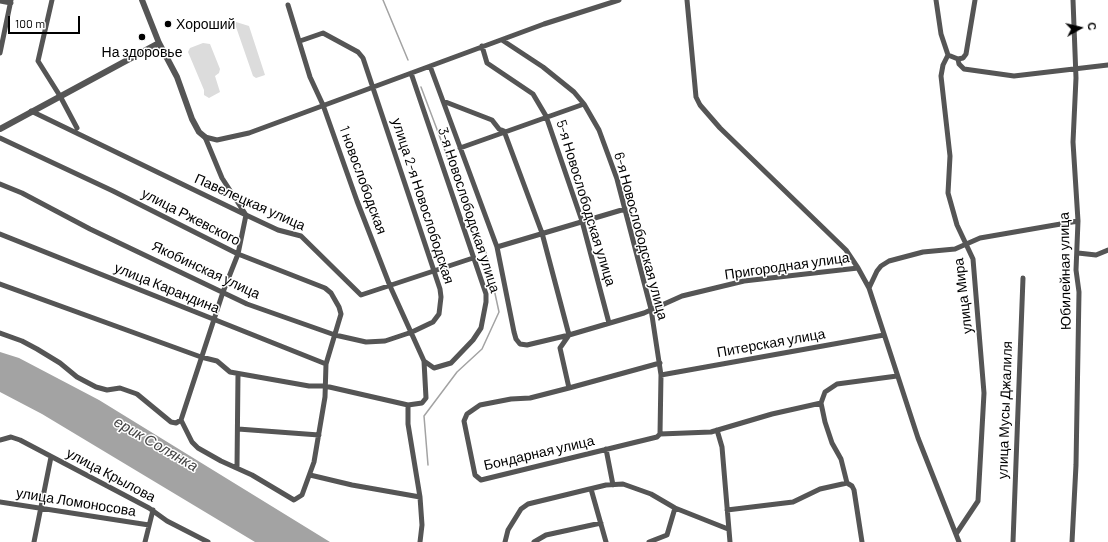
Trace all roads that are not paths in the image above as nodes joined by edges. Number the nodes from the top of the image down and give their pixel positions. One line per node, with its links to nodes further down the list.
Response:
1 (52, 0): 23 (street)
2 (142, 0): 13 (street)
3 (619, 0): 12 (street)
4 (687, 0): 48 (street)
5 (936, 0): 16 (street)
6 (975, 0): 17 (street)
7 (1073, 0): 20 (street, Юбилейная улица)
8 (0, 1): 9 (street)
9 (11, 2): 15 (street)
10 (288, 5): 11 (street, 1 новослободская)
11 (300, 40): 22 (street, улица 2-я Новослободская); 26 (street, 1 новослободская)
12 (502, 40): 14 (street); 25 (street, 6-я Новослободская улица)
13 (159, 44): 23 (street); 32 (street)
14 (482, 46): 19 (street); 28 (street, 5-я Новослободская улица)
15 (0, 53)
16 (948, 55): 17 (street); 42 (street, улица Мира)
17 (958, 59): 20 (street)
18 (1108, 65): 20 (street)
19 (430, 66): 21 (street); 24 (street, 3-я Новослободская улица)
20 (1076, 69): 39 (street, Юбилейная улица)
21 (411, 73): 22 (street); 47 (street, 3-я Новослободская улица)
22 (372, 87): 26 (street); 49 (street, улица 2-я Новослободская)
23 (60, 96): 27 (street); 29 (street)
24 (443, 101): 31 (street); 34 (street, 3-я Новослободская улица)
25 (584, 104): 28 (street); 36 (street, 6-я Новослободская улица)
26 (323, 105): 32 (street); 52 (street, 1 новослободская)
27 (31, 111): 30 (street); 37 (street, Павелецкая улица)
28 (546, 116): 31 (street); 38 (street, 5-я Новослободская улица)
29 (76, 128)
30 (0, 129)
31 (504, 131): 34 (street); 40 (street)
32 (205, 137): 37 (street)
33 (0, 138): 46 (street, улица Ржевского)
34 (460, 148): 43 (street, 3-я Новослободская улица)
35 (0, 184): 54 (street, Якобинская улица)
36 (624, 209): 38 (street); 55 (street, 6-я Новослободская улица)
37 (246, 215): 46 (street); 52 (street, Павелецкая улица)
38 (582, 221): 40 (street); 57 (street, 5-я Новослободская улица)
39 (1078, 221): 42 (street); 45 (street, Юбилейная улица)
40 (542, 233): 43 (street); 61 (street)
41 (0, 234): 56 (street, улица Карандина)
42 (965, 243): 53 (street); 97 (street, улица Мира)
43 (498, 247): 63 (street, 3-я Новослободская улица)
44 (1108, 250): 45 (street)
45 (1078, 253): 110 (street, Юбилейная улица)
46 (238, 254): 54 (street); 60 (street, улица Ржевского)
47 (473, 258): 49 (street, Павелецкая улица); 65 (street, 3-я Новослободская улица)
48 (858, 268): 53 (street); 55 (street, Пригородная улица)
49 (435, 271): 52 (street, Павелецкая улица); 58 (street, улица 2-я Новослободская)
50 (1023, 278): 109 (street, улица Мусы Джалиля)
51 (0, 284): 64 (street)
52 (390, 286): 58 (street, 1 новослободская)
53 (869, 288): 62 (street)
54 (223, 292): 56 (street); 60 (street, Якобинская улица)
55 (651, 309): 57 (street, Пригородная улица); 66 (street, 6-я Новослободская улица)
56 (214, 320): 64 (street); 67 (street, улица Карандина)
57 (609, 323): 61 (street, Пригородная улица)
58 (412, 332): 60 (street, Якобинская улица); 65 (street, 1 новослободская)
59 (0, 333): 75 (street)
60 (335, 335): 67 (street, улица Ржевского)
61 (569, 335): 63 (street, Пригородная улица); 72 (street)
62 (884, 335): 69 (street, Питерская улица); 70 (street)
63 (520, 344)
64 (201, 357): 68 (street); 75 (street)
65 (424, 361): 74 (street, 1 новослободская)
66 (660, 363): 69 (street, 6-я Новослободская улица); 72 (street)
67 (326, 364): 71 (street, улица Ржевского)
68 (238, 374): 71 (street); 76 (street)
69 (661, 375): 78 (street, 6-я Новослободская улица)
70 (897, 376): 73 (street); 97 (street)
71 (325, 386): 74 (street); 79 (street, улица Ржевского)
72 (569, 388): 81 (street, Бондарная улица)
73 (821, 403): 77 (street, Бондарная улица); 85 (street)
74 (408, 405): 88 (street)
75 (181, 420): 83 (street)
76 (238, 429): 79 (street); 83 (street)
77 (717, 430): 78 (street, Бондарная улица); 93 (street)
78 (660, 434): 81 (street, Бондарная улица)
79 (319, 435): 84 (street, улица Ржевского)
80 (0, 440): 82 (street, улица Крылова)
81 (606, 449): 86 (street)
82 (51, 457): 90 (street); 92 (street, улица Крылова)
83 (237, 467): 84 (street, улица Ржевского)
84 (310, 475): 88 (street)
85 (846, 483): 93 (street); 107 (street)
86 (613, 485): 87 (street); 91 (street)
87 (591, 489): 94 (street); 102 (street)
88 (420, 497): 101 (street)
89 (0, 502): 90 (street, улица Ломоносова)
90 (41, 508): 95 (street, улица Ломоносова); 98 (street)
91 (674, 508): 96 (street); 105 (street)
92 (153, 510): 95 (street); 100 (street, улица Крылова)
93 (727, 510): 96 (street)
94 (601, 523): 103 (street); 104 (street)
95 (149, 525): 99 (street)
96 (728, 529): 106 (street)
97 (956, 534): 108 (street)
98 (34, 542)
99 (145, 542)
100 (208, 542)
101 (420, 542)
102 (505, 542)
103 (534, 542)
104 (606, 542)
105 (649, 542)
106 (730, 542)
107 (862, 542)
108 (959, 542)
109 (1012, 542)
110 (1072, 542)

